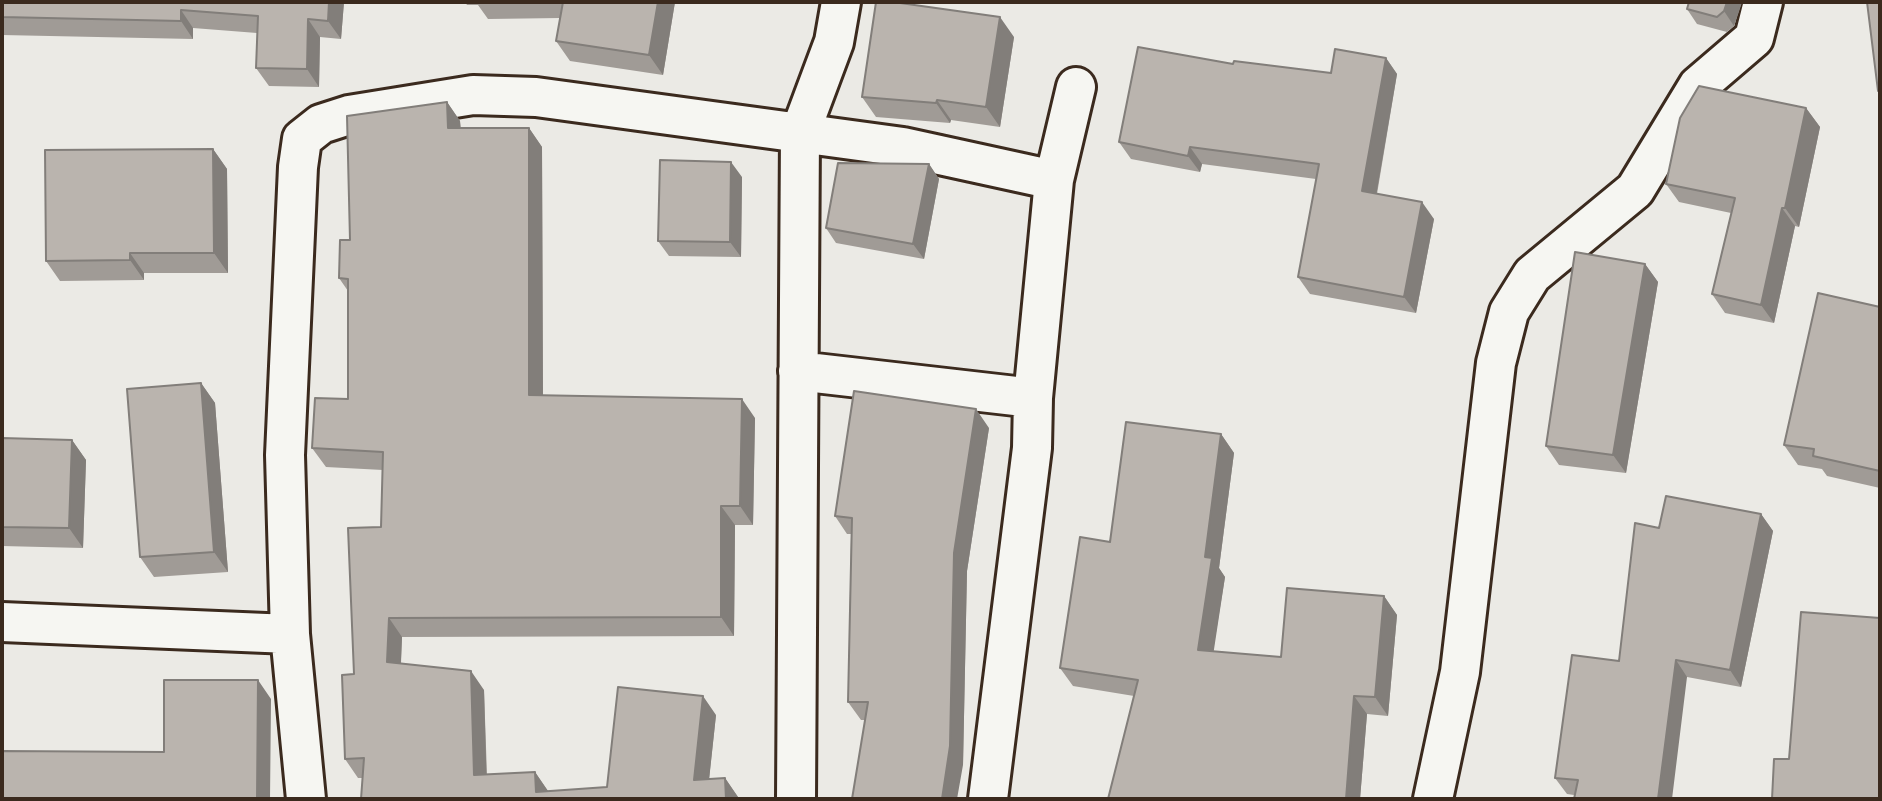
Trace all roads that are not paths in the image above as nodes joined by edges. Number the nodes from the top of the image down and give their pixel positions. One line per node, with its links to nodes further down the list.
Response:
1 (841, 2): 4 (street)
2 (1763, 2): 13 (street)
3 (1076, 87): 5 (street)
4 (800, 133): 5 (street); 6 (street); 9 (street)
5 (1054, 180): 7 (street)
6 (798, 371): 7 (street); 11 (street)
7 (1033, 398): 12 (street)
8 (2, 622): 9 (street)
9 (290, 634): 10 (street)
10 (306, 799)
11 (796, 799)
12 (988, 799)
13 (1433, 799)

